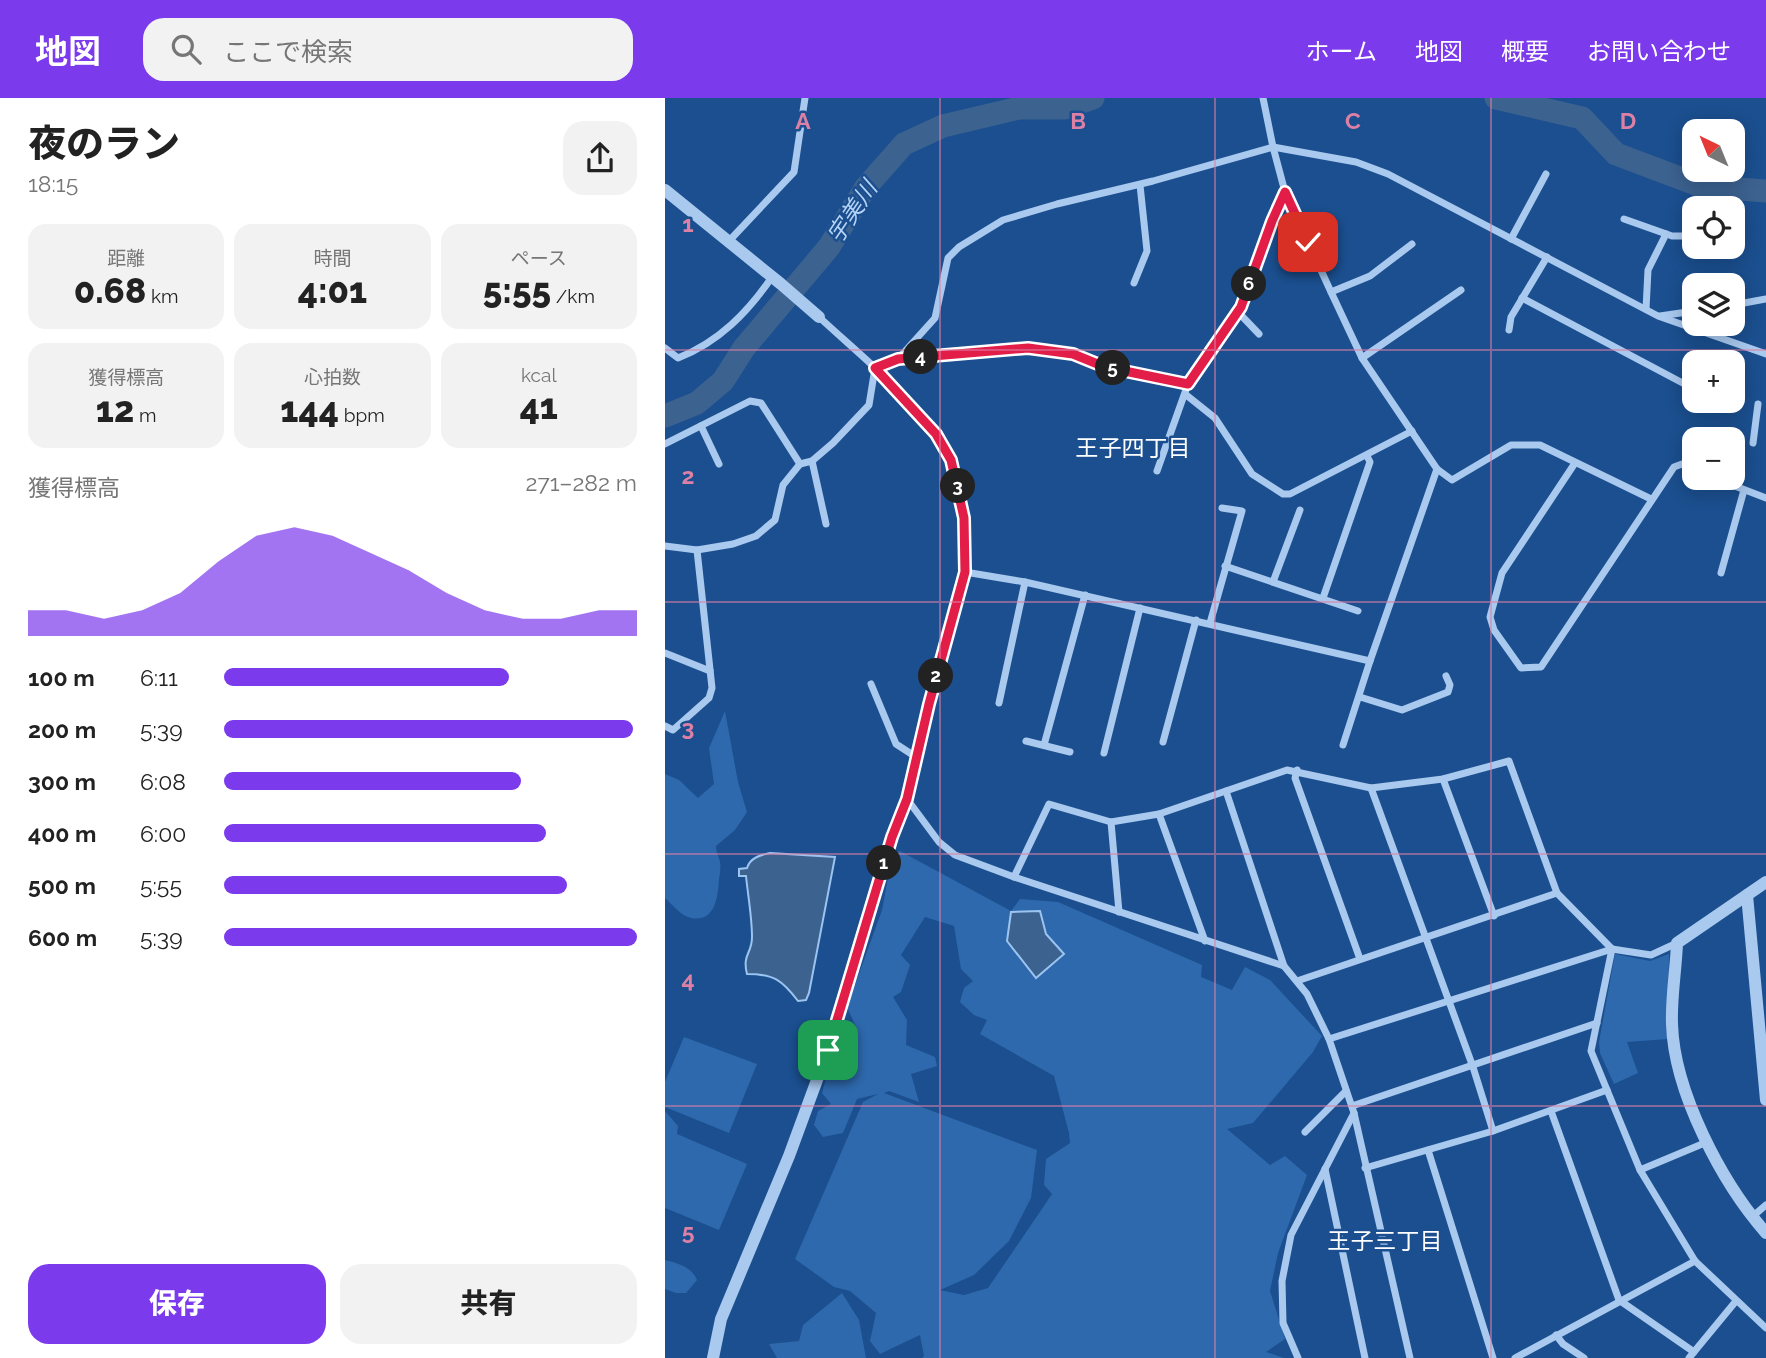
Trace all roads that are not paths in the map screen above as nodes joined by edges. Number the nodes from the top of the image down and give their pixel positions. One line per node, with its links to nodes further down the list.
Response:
1 (805, 98): 12 (street)
2 (1263, 98): 3 (street)
3 (1273, 147): 5 (street); 7 (street); 11 (street)
4 (1546, 174): 11 (street)
5 (1140, 185): 16 (street); 32 (street)
6 (665, 190): 12 (street)
7 (1285, 192): 18 (street); 23 (street)
8 (1625, 219): 9 (street)
9 (1666, 234): 10 (street); 22 (street)
10 (1682, 235)
11 (1511, 239): 14 (street)
12 (729, 241): 15 (street)
13 (1412, 244): 18 (street)
14 (1547, 257): 19 (street); 22 (street)
15 (777, 280): 26 (street); 29 (street)
16 (1134, 283)
17 (1461, 290): 31 (street)
18 (1331, 292): 31 (street)
19 (1523, 298): 27 (street); 34 (street)
20 (1766, 299): 21 (street)
21 (1745, 303)
22 (1646, 309): 25 (street)
23 (1238, 312): 28 (street); 35 (street)
24 (1682, 313): 25 (street)
25 (1658, 316): 30 (street)
26 (819, 317): 33 (street)
27 (1509, 330)
28 (1259, 334)
29 (665, 348)
30 (1766, 354)
31 (1362, 358): 39 (street)
32 (898, 359): 33 (street); 35 (street)
33 (875, 368): 43 (street); 59 (street)
34 (1682, 383)
35 (1188, 384): 36 (street)
36 (1185, 394): 42 (street); 49 (street)
37 (1758, 404): 40 (street)
38 (701, 426): 41 (street); 45 (street); 46 (street)
39 (1412, 431): 42 (street); 48 (street)
40 (1753, 443)
41 (665, 444)
42 (1367, 456): 64 (street)
43 (812, 461): 46 (street); 55 (street)
44 (1575, 463): 48 (street); 52 (street); 52 (street)
45 (719, 464)
46 (800, 464): 57 (street)
47 (1682, 464): 52 (street)
48 (1437, 469): 70 (street)
49 (1157, 471)
50 (1744, 490): 51 (street); 60 (street)
51 (1766, 498)
52 (1651, 499)
53 (1222, 508): 58 (street)
54 (1300, 510): 62 (street)
55 (826, 523)
56 (665, 546): 57 (street)
57 (697, 550): 71 (street)
58 (1225, 565): 62 (street); 68 (street)
59 (965, 572): 61 (street); 83 (street)
60 (1721, 573)
61 (1025, 582): 63 (street); 75 (street)
62 (1273, 582): 64 (street)
63 (1086, 595): 65 (street); 79 (street)
64 (1323, 598): 66 (street)
65 (1140, 608): 67 (street); 82 (street)
66 (1358, 611)
67 (1196, 620): 68 (street); 78 (street)
68 (1210, 624): 70 (street)
69 (665, 653): 71 (street)
70 (1370, 662): 74 (street)
71 (710, 671): 76 (street)
72 (1446, 676): 74 (street)
73 (871, 684): 83 (street)
74 (1360, 697): 80 (street)
75 (999, 702)
76 (665, 726)
77 (1026, 741): 79 (street)
78 (1163, 742)
79 (1044, 745): 81 (street)
80 (1343, 745)
81 (1070, 752)
82 (1104, 753)
83 (916, 757): 88 (street)
84 (1297, 771): 86 (street); 87 (street); 101 (street)
85 (1443, 779): 86 (street); 93 (street); 96 (street)
86 (1371, 788): 97 (street)
87 (1226, 790): 89 (street); 102 (street)
88 (907, 799): 91 (street); 129 (street)
89 (1159, 814): 90 (street); 98 (street)
90 (1111, 822): 91 (street); 95 (street)
91 (1014, 877): 95 (street)
92 (1766, 882): 94 (street)
93 (1557, 893): 96 (street); 100 (street)
94 (1747, 895): 99 (street); 110 (street)
95 (1119, 912): 98 (street)
96 (1494, 916): 97 (street)
97 (1426, 937): 101 (street); 104 (street)
98 (1206, 941): 102 (street)
99 (1677, 943): 100 (street); 115 (street)
100 (1612, 949): 104 (street); 105 (street)
101 (1360, 959): 103 (street)
102 (1284, 966): 103 (street)
103 (1297, 981): 106 (street)
104 (1449, 1002): 106 (street); 107 (street)
105 (1597, 1023): 107 (street); 108 (street)
106 (1329, 1040): 109 (street)
107 (1473, 1067): 111 (street); 113 (street)
108 (1607, 1090): 112 (street); 119 (street)
109 (1346, 1091): 111 (street); 114 (street)
110 (1766, 1100)
111 (1353, 1109): 117 (street); 118 (street)
112 (1551, 1111): 113 (street); 124 (street)
113 (1493, 1131): 116 (street)
114 (1305, 1132)
115 (1707, 1142): 119 (street); 121 (street)
116 (1428, 1150): 117 (street); 133 (street)
117 (1365, 1168): 132 (street)
118 (1325, 1169): 130 (street); 131 (street)
119 (1640, 1170): 123 (street)
120 (1766, 1205): 121 (street)
121 (1752, 1217): 122 (street)
122 (1766, 1233)
123 (1695, 1261): 124 (street); 125 (street)
124 (1619, 1300): 127 (street); 128 (street)
125 (1737, 1301): 126 (street); 128 (street)
126 (1766, 1328)
127 (1556, 1335): 134 (street); 135 (street)
128 (1692, 1355)
129 (713, 1358)
130 (1298, 1358)
131 (1365, 1358)
132 (1410, 1358)
133 (1493, 1358)
134 (1515, 1358)
135 (1584, 1358)

